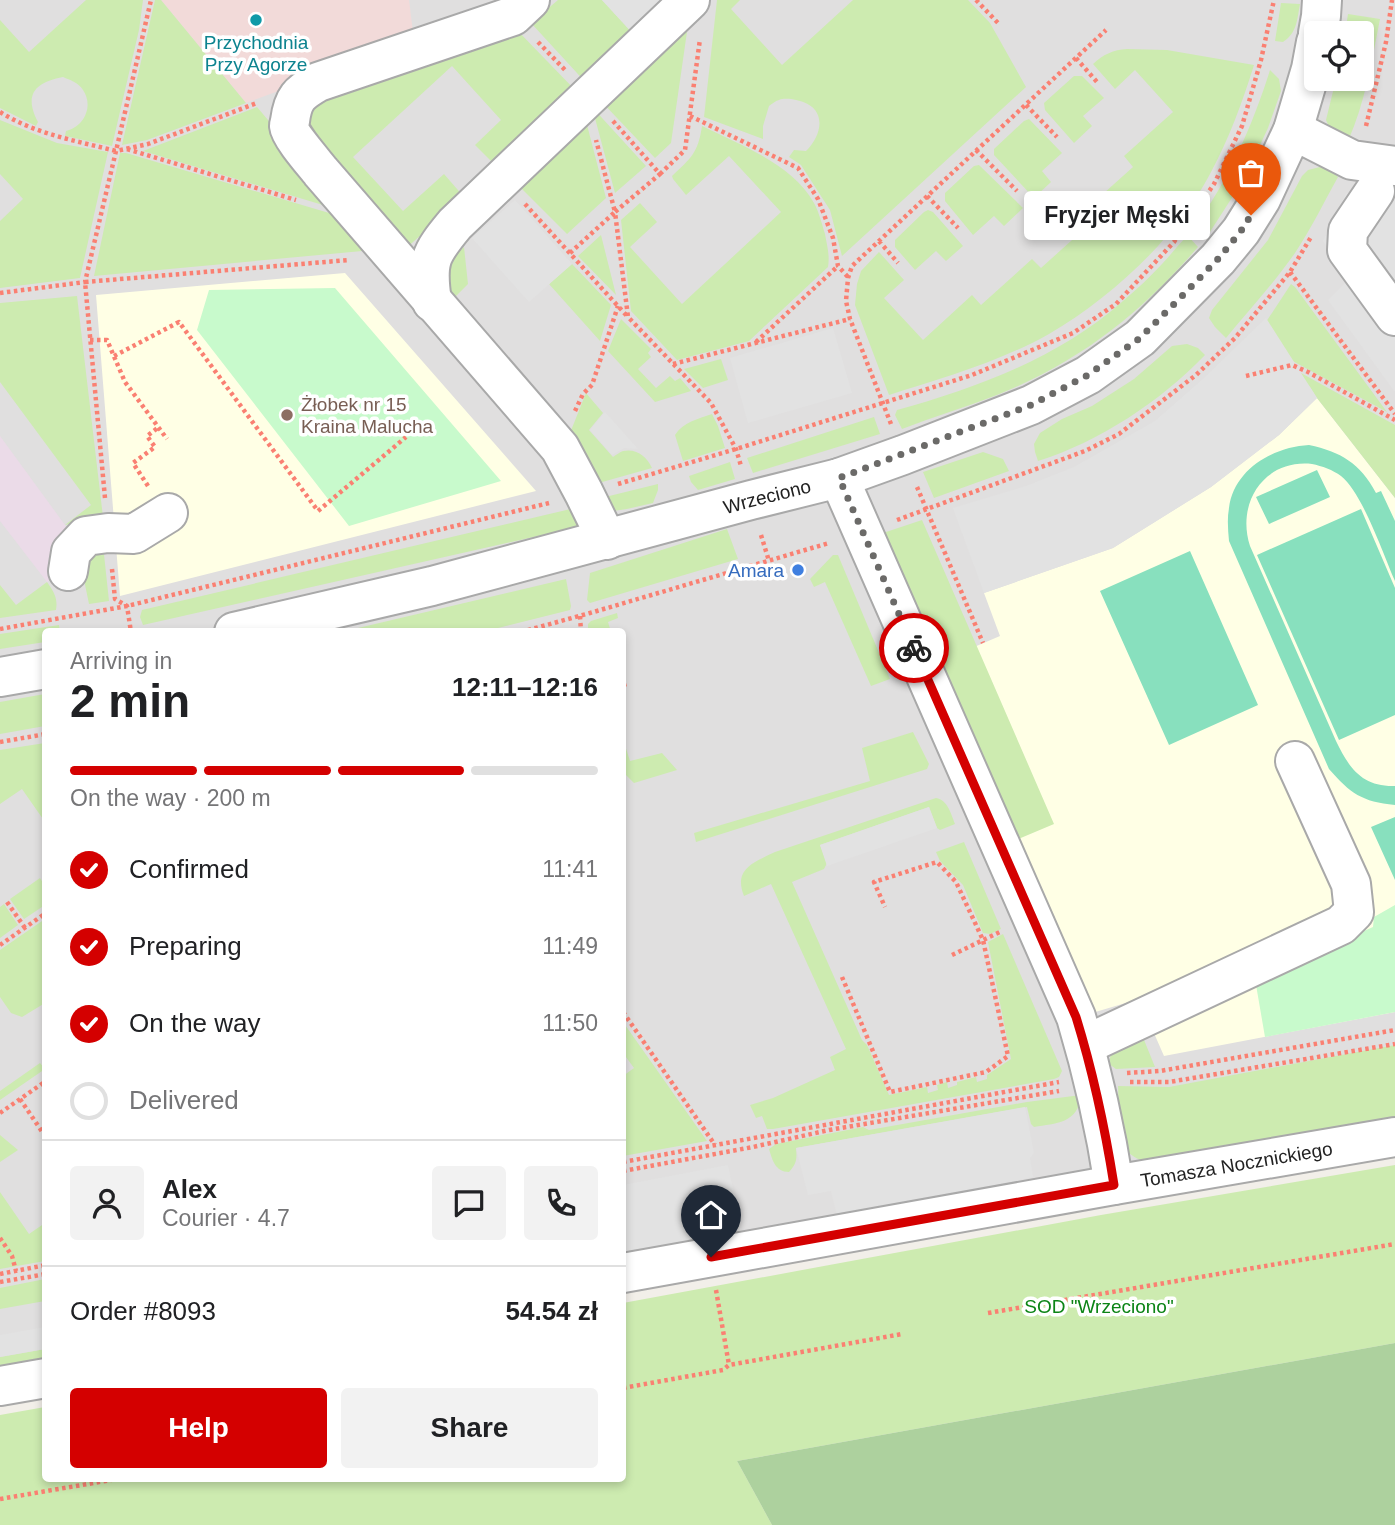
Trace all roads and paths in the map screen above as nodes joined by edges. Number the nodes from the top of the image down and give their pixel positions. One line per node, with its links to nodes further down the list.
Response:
1 (150, 0): 25 (path)
2 (690, 0): 16 (street)
3 (976, 0): 10 (path)
4 (1274, 0): 54 (path)
5 (1322, 0): 9 (street)
6 (1392, 0): 8 (path)
7 (521, 8): 16 (path); 18 (street)
8 (1393, 11): 26 (path)
9 (1320, 21)
10 (999, 24)
11 (1106, 30): 13 (path)
12 (700, 39): 20 (path)
13 (1076, 58): 14 (path); 17 (path)
14 (1097, 82)
15 (1305, 91): 21 (street, Wrzeciono)
16 (588, 97): 27 (path); 28 (street); 33 (path)
17 (1026, 104): 22 (path); 24 (path)
18 (291, 111): 23 (path); 37 (street)
19 (0, 112): 25 (path)
20 (690, 116): 27 (path); 39 (path)
21 (1293, 131): 26 (street); 62 (street, Wrzeciono)
22 (1057, 137)
23 (126, 148): 25 (path); 32 (path)
24 (976, 150): 29 (path); 31 (path)
25 (116, 151): 42 (path)
26 (1352, 160): 30 (street)
27 (660, 174): 33 (path)
28 (502, 179): 36 (path); 44 (street)
29 (1017, 191)
30 (1388, 191): 46 (street)
31 (927, 196): 34 (path); 35 (path)
32 (298, 201)
33 (615, 212): 36 (path); 47 (path)
34 (957, 228)
35 (879, 241): 38 (path); 41 (path)
36 (570, 253): 45 (path)
37 (393, 256): 42 (path); 44 (street)
38 (898, 263)
39 (838, 266): 41 (path); 50 (path)
40 (1290, 272): 55 (path)
41 (848, 278): 48 (path)
42 (85, 282): 43 (path); 49 (path)
43 (0, 293)
44 (432, 302): 60 (street)
45 (618, 306): 47 (path); 60 (path)
46 (1395, 316)
47 (628, 317): 52 (path)
48 (850, 319): 50 (path); 54 (path)
49 (90, 340): 51 (path); 67 (path)
50 (755, 344): 52 (path)
51 (114, 356): 57 (path); 58 (path)
52 (673, 364): 61 (path)
53 (1246, 376): 56 (path)
54 (882, 403): 61 (path); 62 (path)
55 (1395, 414)
56 (1395, 420)
57 (159, 427): 59 (path); 66 (path)
58 (406, 437)
59 (167, 439)
60 (559, 448): 64 (street); 65 (path)
61 (736, 449): 64 (path)
62 (903, 455): 63 (street, Wrzeciono); 76 (path)
63 (839, 478): 68 (street, Wrzeciono); 94 (street)
64 (584, 493): 65 (path); 68 (street)
65 (538, 506): 70 (path)
66 (168, 513): 67 (street)
67 (108, 533): 69 (street); 70 (path)
68 (607, 540): 73 (street, Wrzeciono)
69 (68, 571)
70 (127, 607): 72 (path); 75 (path)
71 (580, 616): 74 (path)
72 (130, 628)
73 (251, 628)
74 (581, 628)
75 (0, 629)
76 (984, 643)
77 (42, 670): 78 (street)
78 (0, 677)
79 (42, 735): 80 (path)
80 (0, 742)
81 (1295, 761): 94 (street)
82 (7, 902): 85 (path)
83 (885, 907): 87 (path)
84 (42, 916): 85 (path)
85 (25, 928): 88 (path)
86 (1009, 928): 87 (path)
87 (983, 940): 89 (path); 90 (path)
88 (0, 945)
89 (952, 955)
90 (842, 977)
91 (626, 1016): 100 (path)
92 (1395, 1030): 94 (path)
93 (1395, 1044): 94 (path)
94 (1091, 1068): 100 (path); 102 (path); 103 (street)
95 (42, 1084): 96 (path)
96 (20, 1099): 97 (path); 98 (path)
97 (0, 1113)
98 (42, 1131)
99 (1395, 1138): 103 (street, Tomasza Nocznickiego)
100 (715, 1145): 101 (path)
101 (626, 1161)
102 (626, 1170)
103 (1114, 1185): 108 (street, Tomasza Nocznickiego)
104 (0, 1238): 107 (path)
105 (1395, 1244): 113 (path)
106 (42, 1266): 107 (path)
107 (16, 1270): 110 (path)
108 (713, 1271): 109 (street, Tomasza Nocznickiego); 115 (path)
109 (626, 1273)
110 (0, 1274)
111 (42, 1275): 112 (path)
112 (0, 1282)
113 (988, 1313)
114 (902, 1334): 115 (path)
115 (729, 1365): 118 (path)
116 (42, 1379): 117 (street)
117 (0, 1386)
118 (626, 1387)
119 (99, 1482): 120 (path)
120 (0, 1499)

